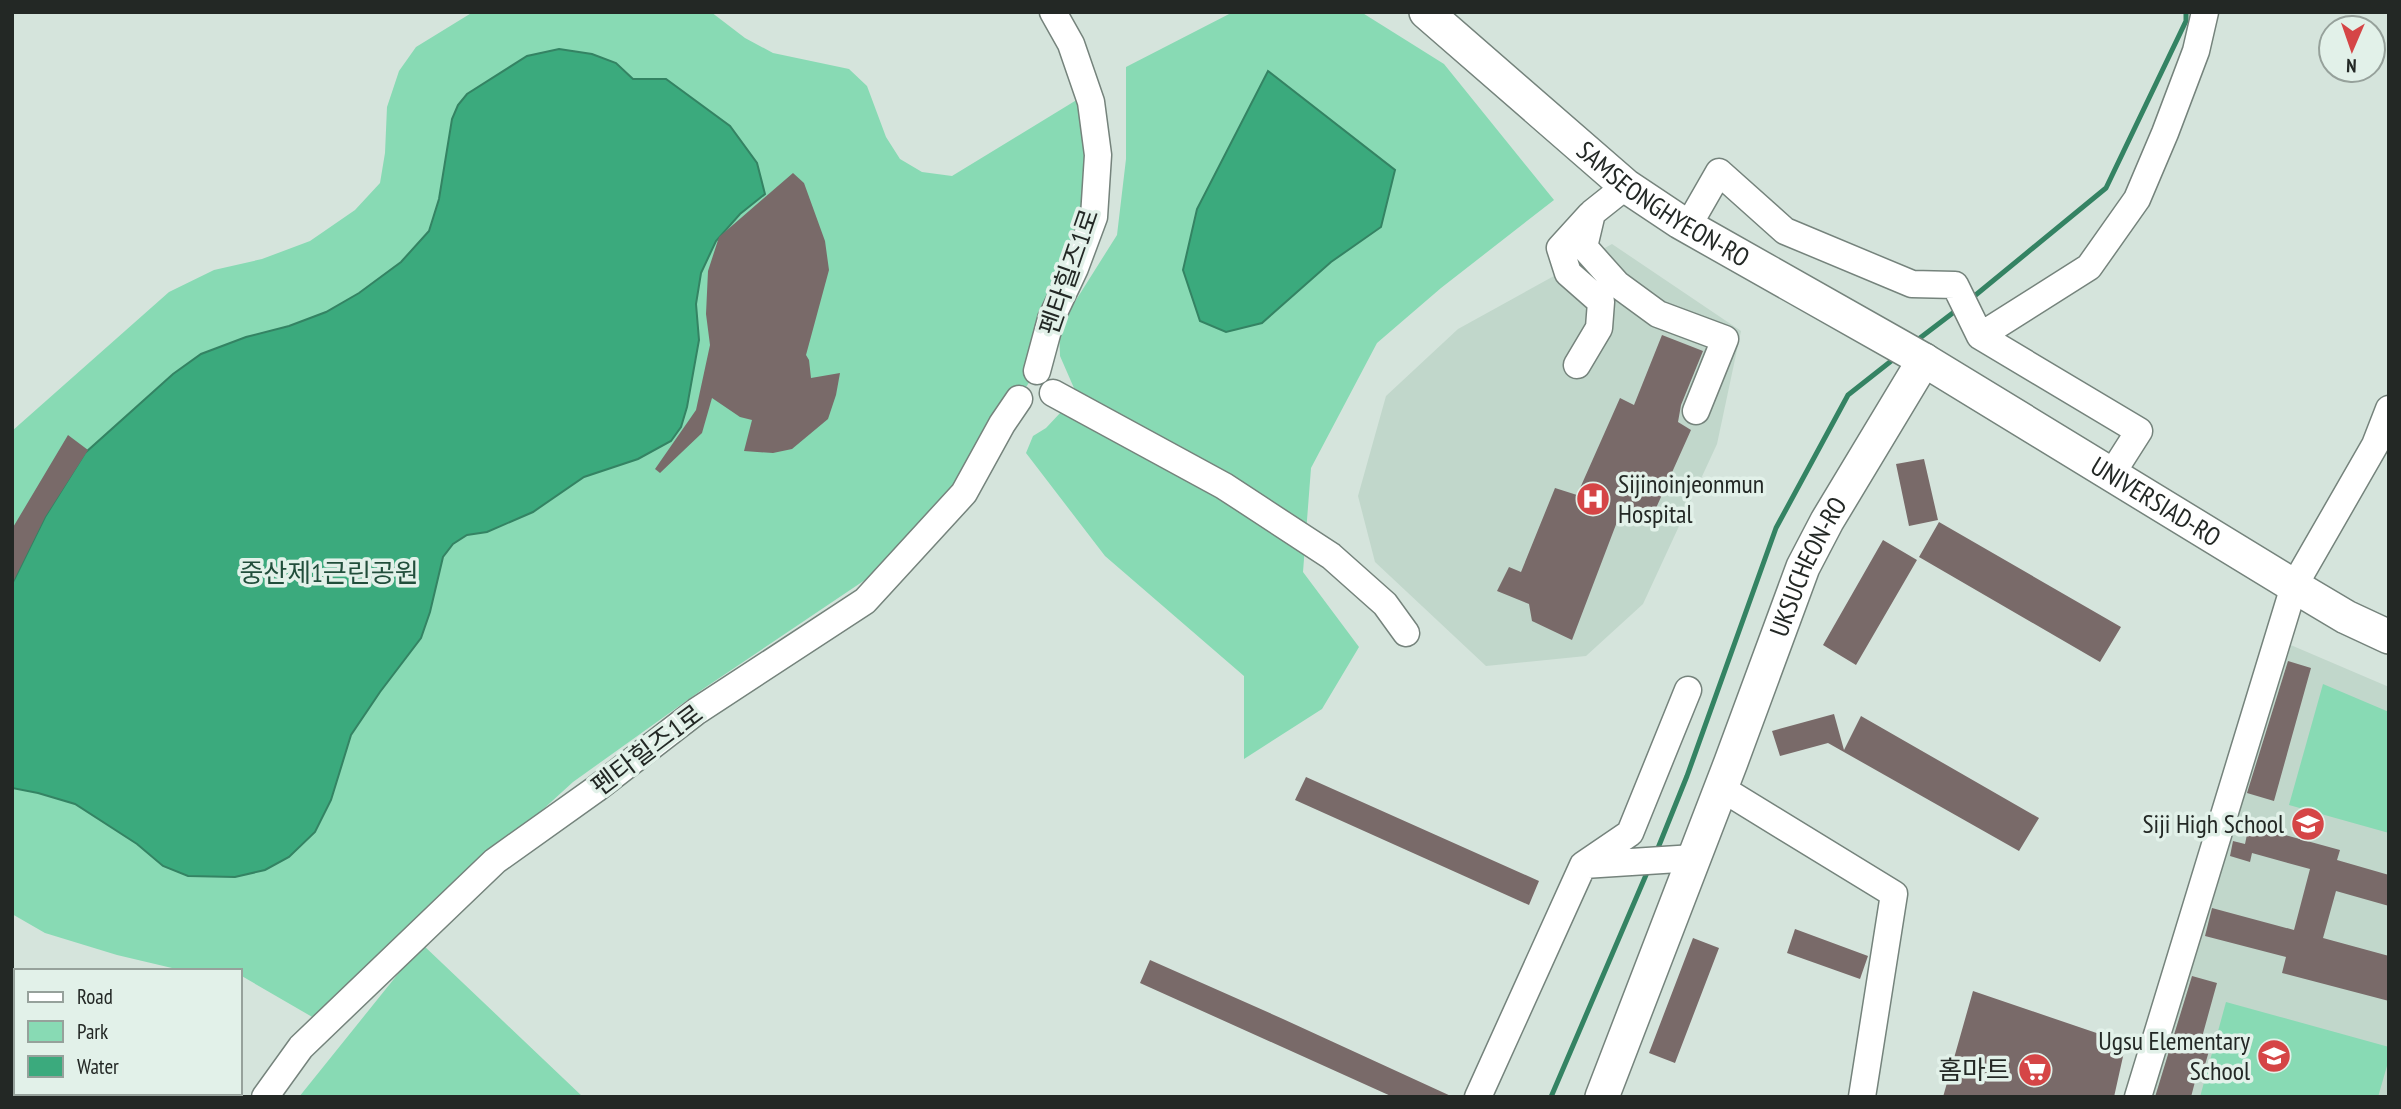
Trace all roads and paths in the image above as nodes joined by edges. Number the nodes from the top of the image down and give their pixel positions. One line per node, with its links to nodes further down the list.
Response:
1 (1053, 12): 10 (street, 펜타힐즈1로)
2 (1426, 12): 4 (main road, SAMSEONGHYEON-RO)
3 (2205, 12): 7 (street)
4 (1626, 186): 5 (street); 6 (main road, SAMSEONGHYEON-RO)
5 (1592, 214): 9 (street); 14 (street)
6 (1688, 226): 7 (street); 8 (main road, SAMSEONGHYEON-RO)
7 (1980, 336): 15 (street)
8 (1924, 360): 15 (main road, UNIVERSIAD-RO); 20 (main road, UKSUCHEON-RO)
9 (1577, 365)
10 (1037, 371): 11 (street); 12 (street)
11 (1053, 393): 12 (street); 17 (street)
12 (1019, 399): 23 (street, 펜타힐즈1로)
13 (2389, 409): 16 (street)
14 (1696, 411)
15 (2111, 475): 16 (main road, UNIVERSIAD-RO)
16 (2294, 586): 18 (main road, UNIVERSIAD-RO); 27 (street)
17 (1406, 633)
18 (2389, 637)
19 (1688, 690): 22 (street)
20 (1721, 788): 21 (main road, UKSUCHEON-RO); 26 (street)
21 (1694, 858): 22 (street); 25 (main road, UKSUCHEON-RO)
22 (1583, 866): 24 (street)
23 (265, 1097)
24 (1478, 1097)
25 (1601, 1097)
26 (1862, 1097)
27 (2138, 1097)

